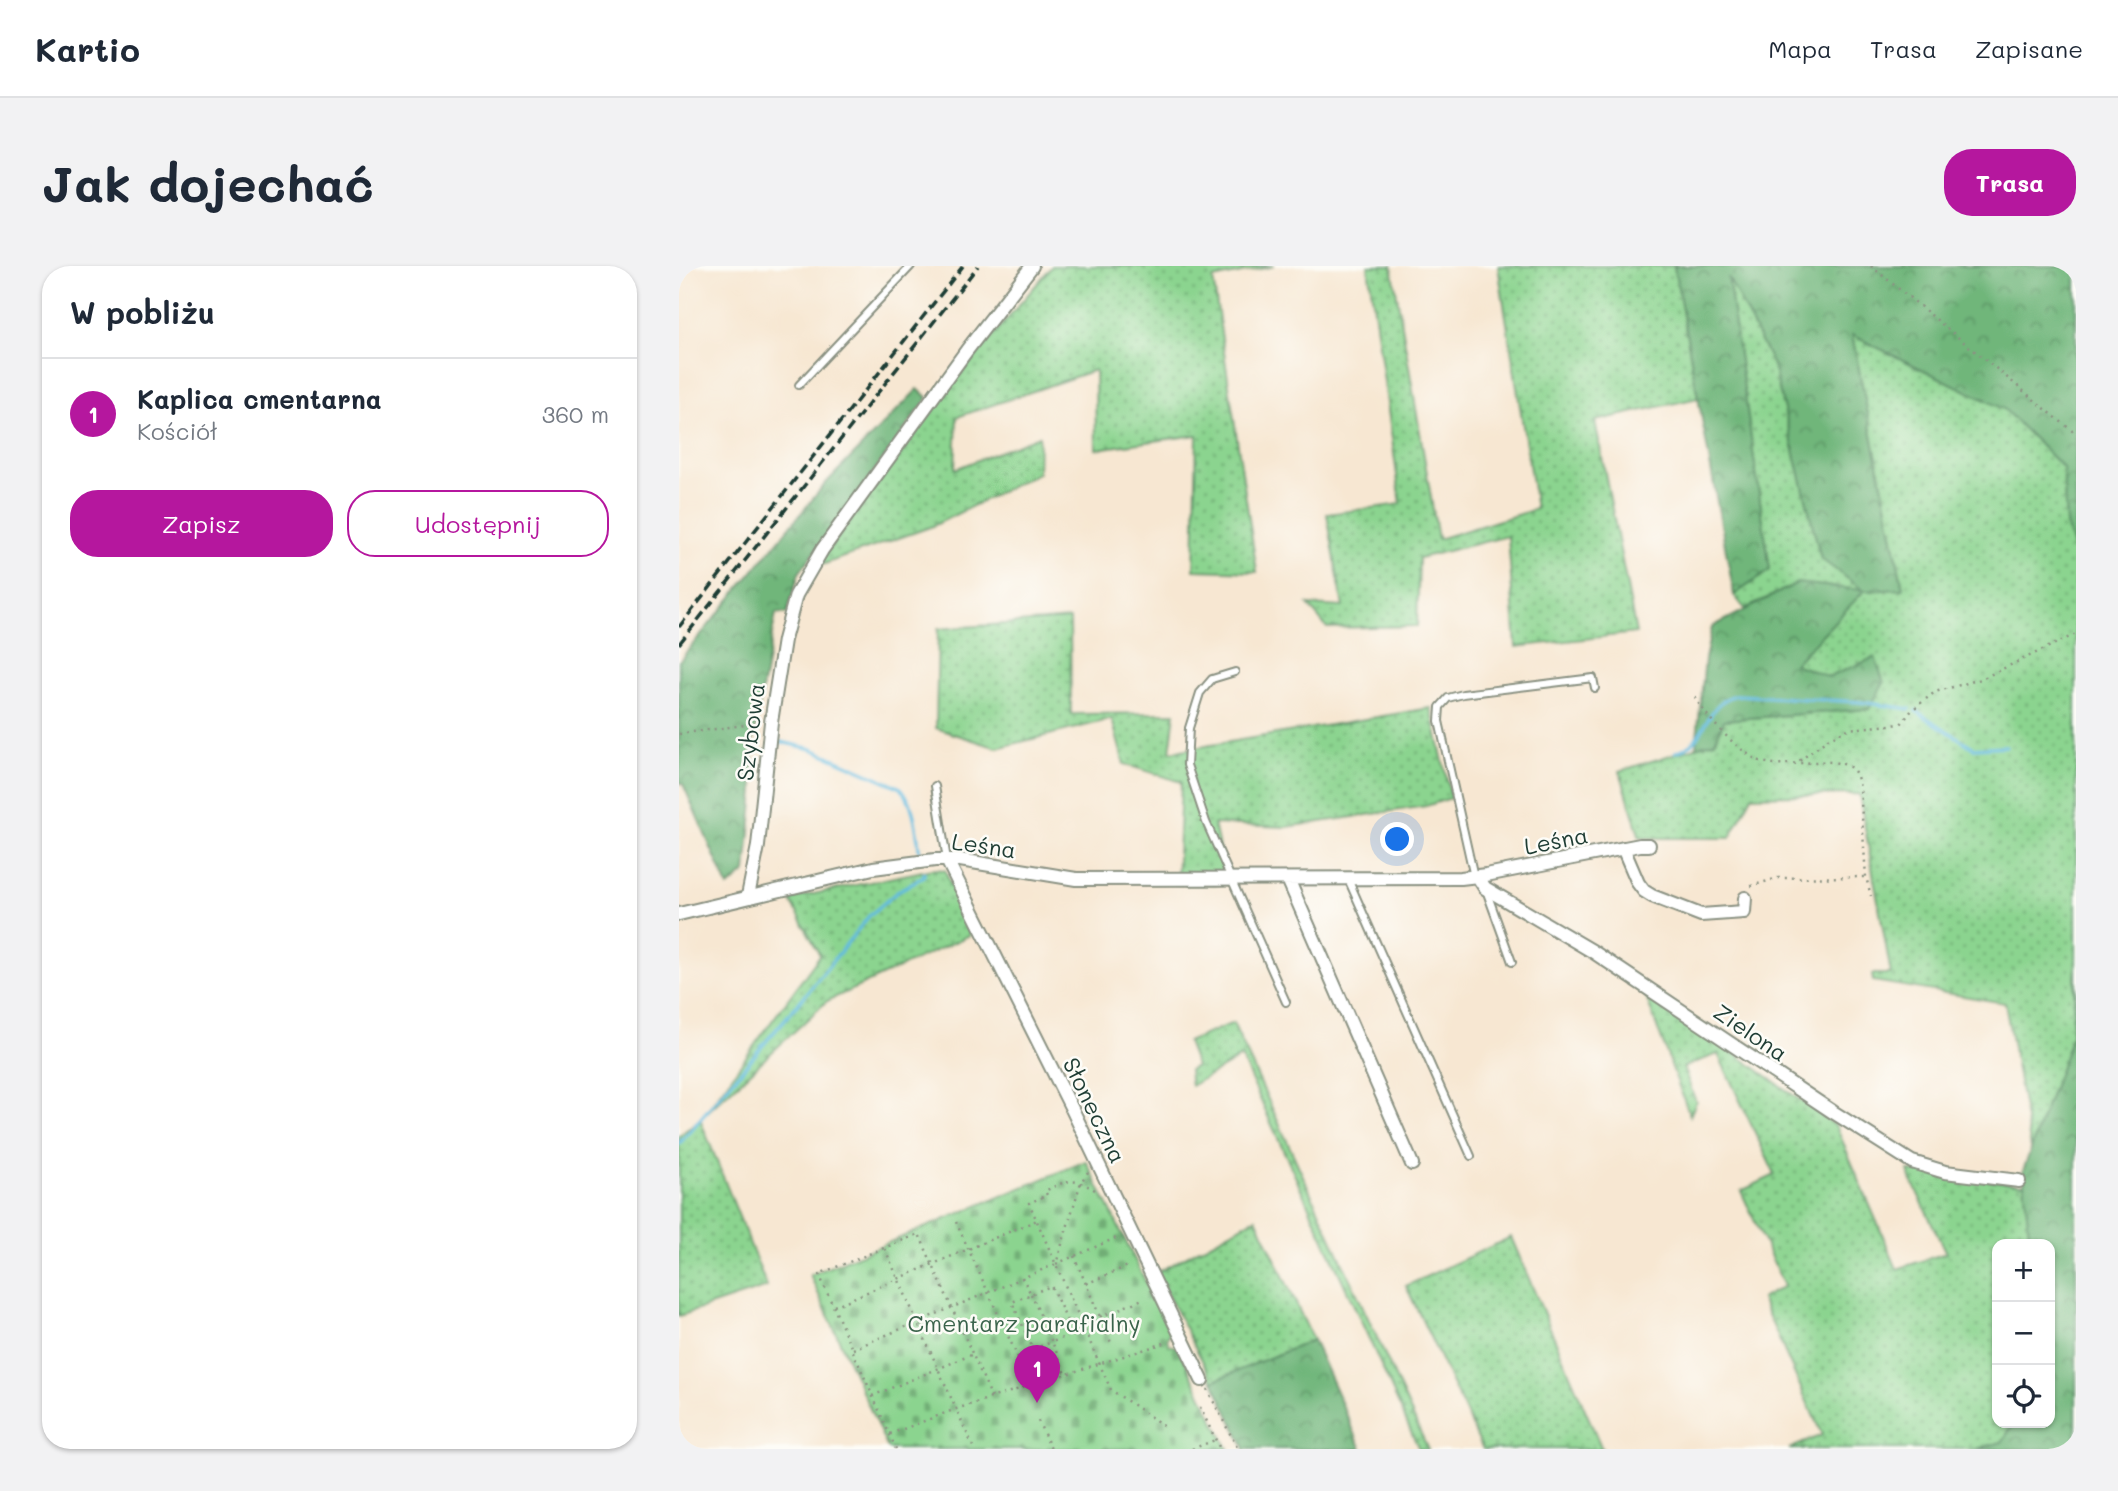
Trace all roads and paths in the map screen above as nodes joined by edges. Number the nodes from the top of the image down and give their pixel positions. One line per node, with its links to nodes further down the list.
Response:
1 (911, 266): 4 (lane)
2 (1033, 266): 10 (street, Szybowa)
3 (1871, 266): 5 (path)
4 (799, 386)
5 (2076, 434)
6 (2076, 634): 12 (path)
7 (1235, 672): 20 (lane)
8 (1594, 688): 21 (lane)
9 (1695, 697): 12 (path)
10 (771, 722): 11 (path); 23 (street, Szybowa)
11 (679, 734)
12 (1794, 765): 17 (path)
13 (935, 786): 16 (lane)
14 (1649, 845): 15 (street, Leśna)
15 (1623, 848): 21 (street, Leśna); 22 (street, Leśna)
16 (947, 860): 20 (street, Leśna); 23 (street, Leśna); 61 (street, Słoneczna)
17 (1866, 877): 22 (path); 24 (path)
18 (1288, 879): 19 (street, Leśna); 20 (street, Leśna); 29 (street)
19 (1348, 879): 21 (street, Leśna); 28 (lane)
20 (1231, 880): 27 (lane)
21 (1479, 881): 26 (lane); 31 (street, Zielona)
22 (1746, 893)
23 (748, 896): 25 (street, Leśna)
24 (1871, 896)
25 (679, 914)
26 (1512, 962)
27 (1286, 1002)
28 (1471, 1156)
29 (1412, 1164)
30 (1090, 1169): 32 (path)
31 (2019, 1181)
32 (1081, 1182): 33 (path); 34 (path); 41 (path)
33 (1094, 1190)
34 (1037, 1220): 38 (path); 41 (path)
35 (956, 1222): 38 (path)
36 (1116, 1238): 39 (path)
37 (885, 1248): 40 (path); 44 (path); 49 (path)
38 (968, 1248): 40 (path); 46 (path)
39 (1074, 1256): 41 (path); 45 (path)
40 (932, 1264): 44 (path); 50 (path)
41 (1056, 1264): 43 (path); 58 (path)
42 (1130, 1265): 45 (path)
43 (1022, 1277): 46 (path); 47 (path)
44 (898, 1278): 49 (path); 52 (path)
45 (1086, 1284): 51 (path)
46 (986, 1291): 50 (path); 62 (path)
47 (1031, 1294): 53 (path); 53 (path); 53 (path)
48 (1145, 1298): 51 (path)
49 (834, 1306): 56 (path)
50 (951, 1307): 52 (path); 57 (path)
51 (1100, 1317): 55 (path)
52 (917, 1322): 56 (path); 59 (path)
53 (1052, 1342): 60 (path)
54 (1168, 1342): 58 (path)
55 (1112, 1345)
56 (853, 1349): 64 (path)
57 (971, 1355): 59 (path); 65 (path)
58 (1100, 1363): 60 (path); 69 (path)
59 (938, 1369): 64 (path); 67 (path)
60 (1066, 1374): 62 (path)
61 (1202, 1380): 77 (path)
62 (1029, 1386): 63 (path); 65 (path)
63 (1035, 1395)
64 (872, 1396): 70 (path)
65 (992, 1398): 67 (path)
66 (1200, 1407): 71 (path)
67 (957, 1411): 70 (path); 73 (path)
68 (1038, 1420): 74 (path)
69 (1167, 1428)
70 (890, 1434): 72 (path)
71 (1215, 1440): 75 (path); 76 (path)
72 (896, 1449)
73 (974, 1449)
74 (1051, 1449)
75 (1192, 1449)
76 (1220, 1449)
77 (1238, 1449)

